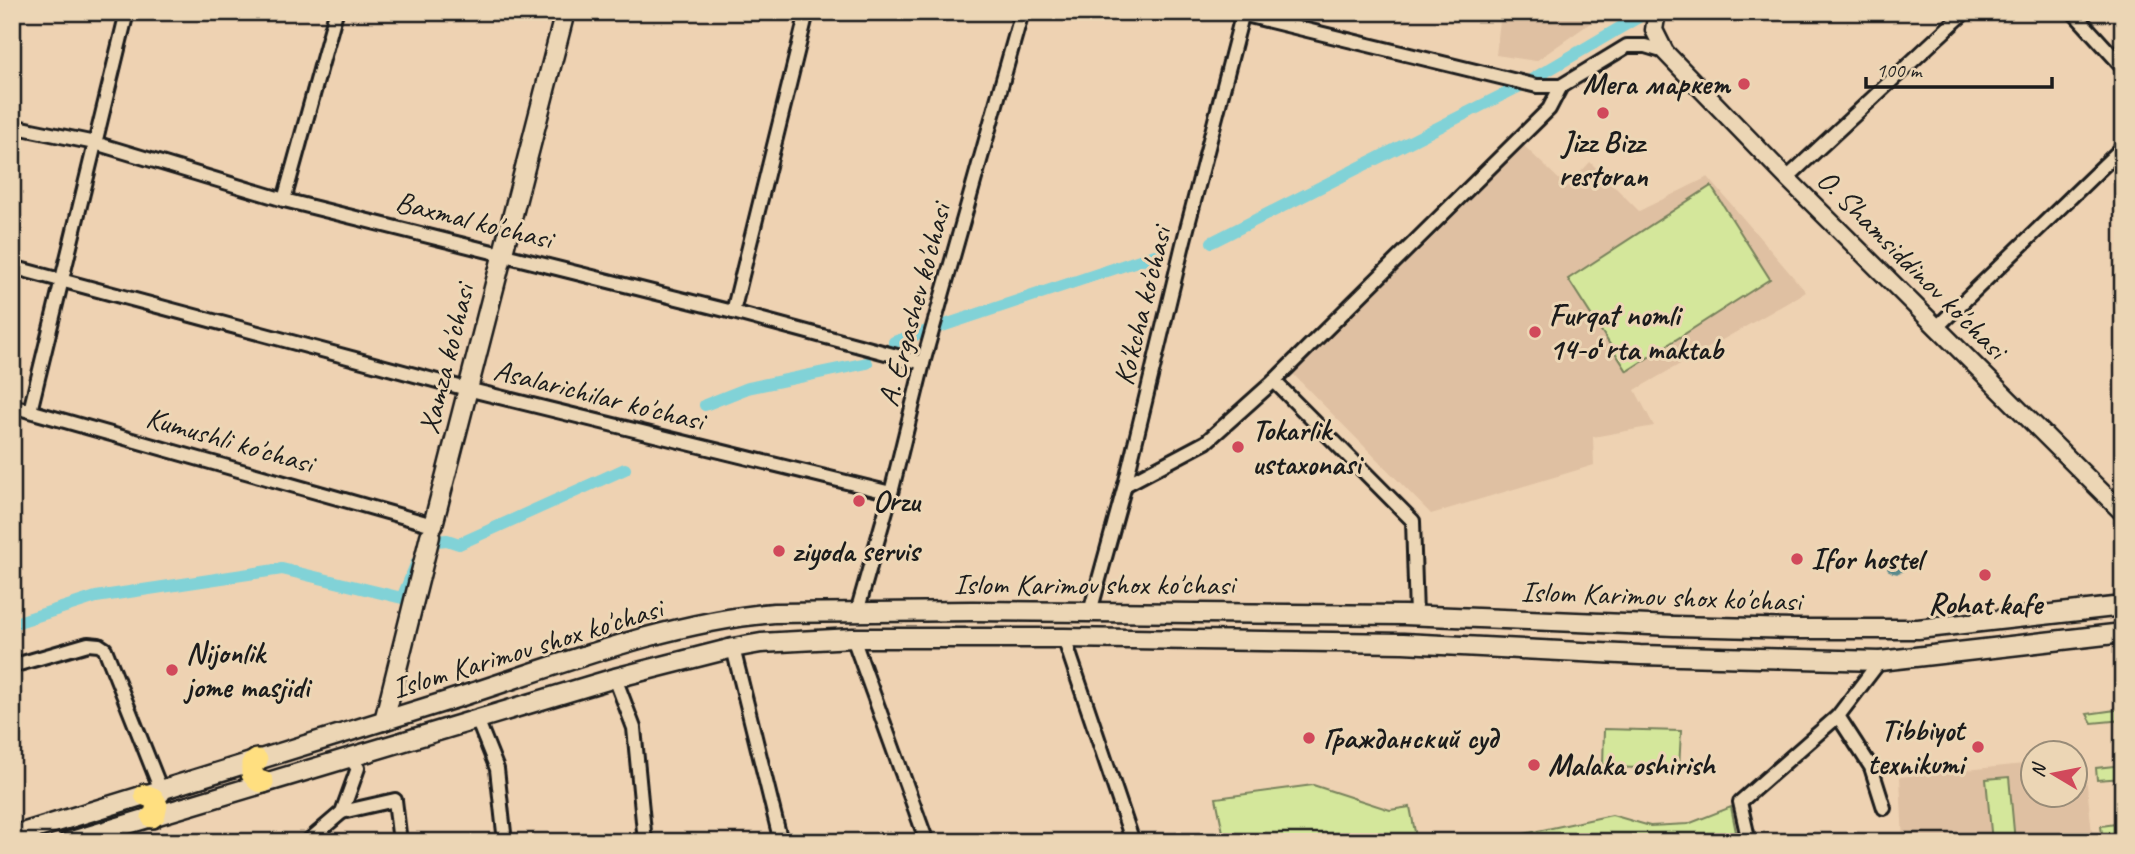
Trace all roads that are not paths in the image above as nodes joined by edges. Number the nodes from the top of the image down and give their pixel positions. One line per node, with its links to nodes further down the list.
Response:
1 (127, 12): 14 (street)
2 (336, 12): 17 (street)
3 (565, 12): 18 (main road, Xamza ko'chasi)
4 (807, 12): 21 (street)
5 (1021, 12): 23 (street, A. Ergashev ko'chasi)
6 (1657, 12): 10 (street)
7 (1965, 12): 16 (street)
8 (2073, 12): 11 (street)
9 (1239, 13): 12 (street); 28 (street, Ko'kcha ko'chasi)
10 (1665, 52): 12 (street); 16 (street, O. Shamsiddinov ko'chasi)
11 (2123, 68)
12 (1561, 86): 24 (street)
13 (12, 126): 14 (street, Baxmal ko'chasi)
14 (95, 143): 17 (street, Baxmal ko'chasi); 20 (street)
15 (2123, 147): 22 (street)
16 (1787, 178): 22 (street, O. Shamsiddinov ko'chasi)
17 (284, 200): 18 (street, Baxmal ko'chasi)
18 (502, 254): 21 (street, Baxmal ko'chasi); 25 (main road, Xamza ko'chasi)
19 (12, 267): 20 (street, Asalarichilar ko'chasi)
20 (62, 280): 25 (street, Asalarichilar ko'chasi); 27 (street)
21 (733, 312): 23 (street, Baxmal ko'chasi)
22 (1936, 328): 30 (street, O. Shamsiddinov ko'chasi)
23 (923, 363): 29 (street, A. Ergashev ko'chasi)
24 (1274, 381): 28 (street); 35 (street)
25 (467, 389): 29 (street, Asalarichilar ko'chasi); 31 (main road, Xamza ko'chasi)
26 (12, 406): 27 (street, Kumushli ko'chasi)
27 (30, 411): 31 (street, Kumushli ko'chasi)
28 (1125, 485): 34 (street, Ko'kcha ko'chasi)
29 (891, 493): 33 (street, A. Ergashev ko'chasi)
30 (2121, 507)
31 (430, 536): 48 (main road, Xamza ko'chasi)
32 (2123, 606): 36 (main road, Islom Karimov shox ko'chasi)
33 (857, 612): 34 (main road, Islom Karimov shox ko'chasi); 48 (main road, Islom Karimov shox ko'chasi)
34 (1090, 612): 35 (main road, Islom Karimov shox ko'chasi)
35 (1410, 615): 36 (main road, Islom Karimov shox ko'chasi); 40 (main road)
36 (1524, 621): 42 (main road)
37 (2123, 633): 43 (main road, Islom Karimov shox ko'chasi)
38 (853, 638): 39 (main road, Islom Karimov shox ko'chasi); 41 (main road, Islom Karimov shox ko'chasi); 63 (street)
39 (1064, 638): 40 (main road, Islom Karimov shox ko'chasi); 64 (street)
40 (1403, 643): 42 (main road, Islom Karimov shox ko'chasi)
41 (733, 648): 45 (main road, Islom Karimov shox ko'chasi); 62 (street)
42 (1522, 649): 43 (main road, Islom Karimov shox ko'chasi)
43 (1880, 661): 46 (street)
44 (12, 666): 52 (street)
45 (615, 678): 47 (main road, Islom Karimov shox ko'chasi); 61 (street)
46 (1838, 716): 53 (street); 65 (street)
47 (477, 719): 49 (main road, Islom Karimov shox ko'chasi); 60 (street)
48 (384, 721): 50 (main road, Islom Karimov shox ko'chasi)
49 (344, 759): 51 (main road, Islom Karimov shox ko'chasi); 54 (street)
50 (257, 760): 51 (main road); 52 (main road, Islom Karimov shox ko'chasi)
51 (263, 782): 55 (main road, Islom Karimov shox ko'chasi)
52 (153, 792): 55 (main road); 56 (main road, Islom Karimov shox ko'chasi)
53 (1884, 808)
54 (342, 812): 58 (street); 59 (street)
55 (159, 815): 57 (main road, Islom Karimov shox ko'chasi)
56 (12, 836)
57 (68, 842)
58 (307, 842)
59 (400, 842)
60 (505, 842)
61 (645, 842)
62 (781, 842)
63 (927, 842)
64 (1133, 842)
65 (1749, 842)

